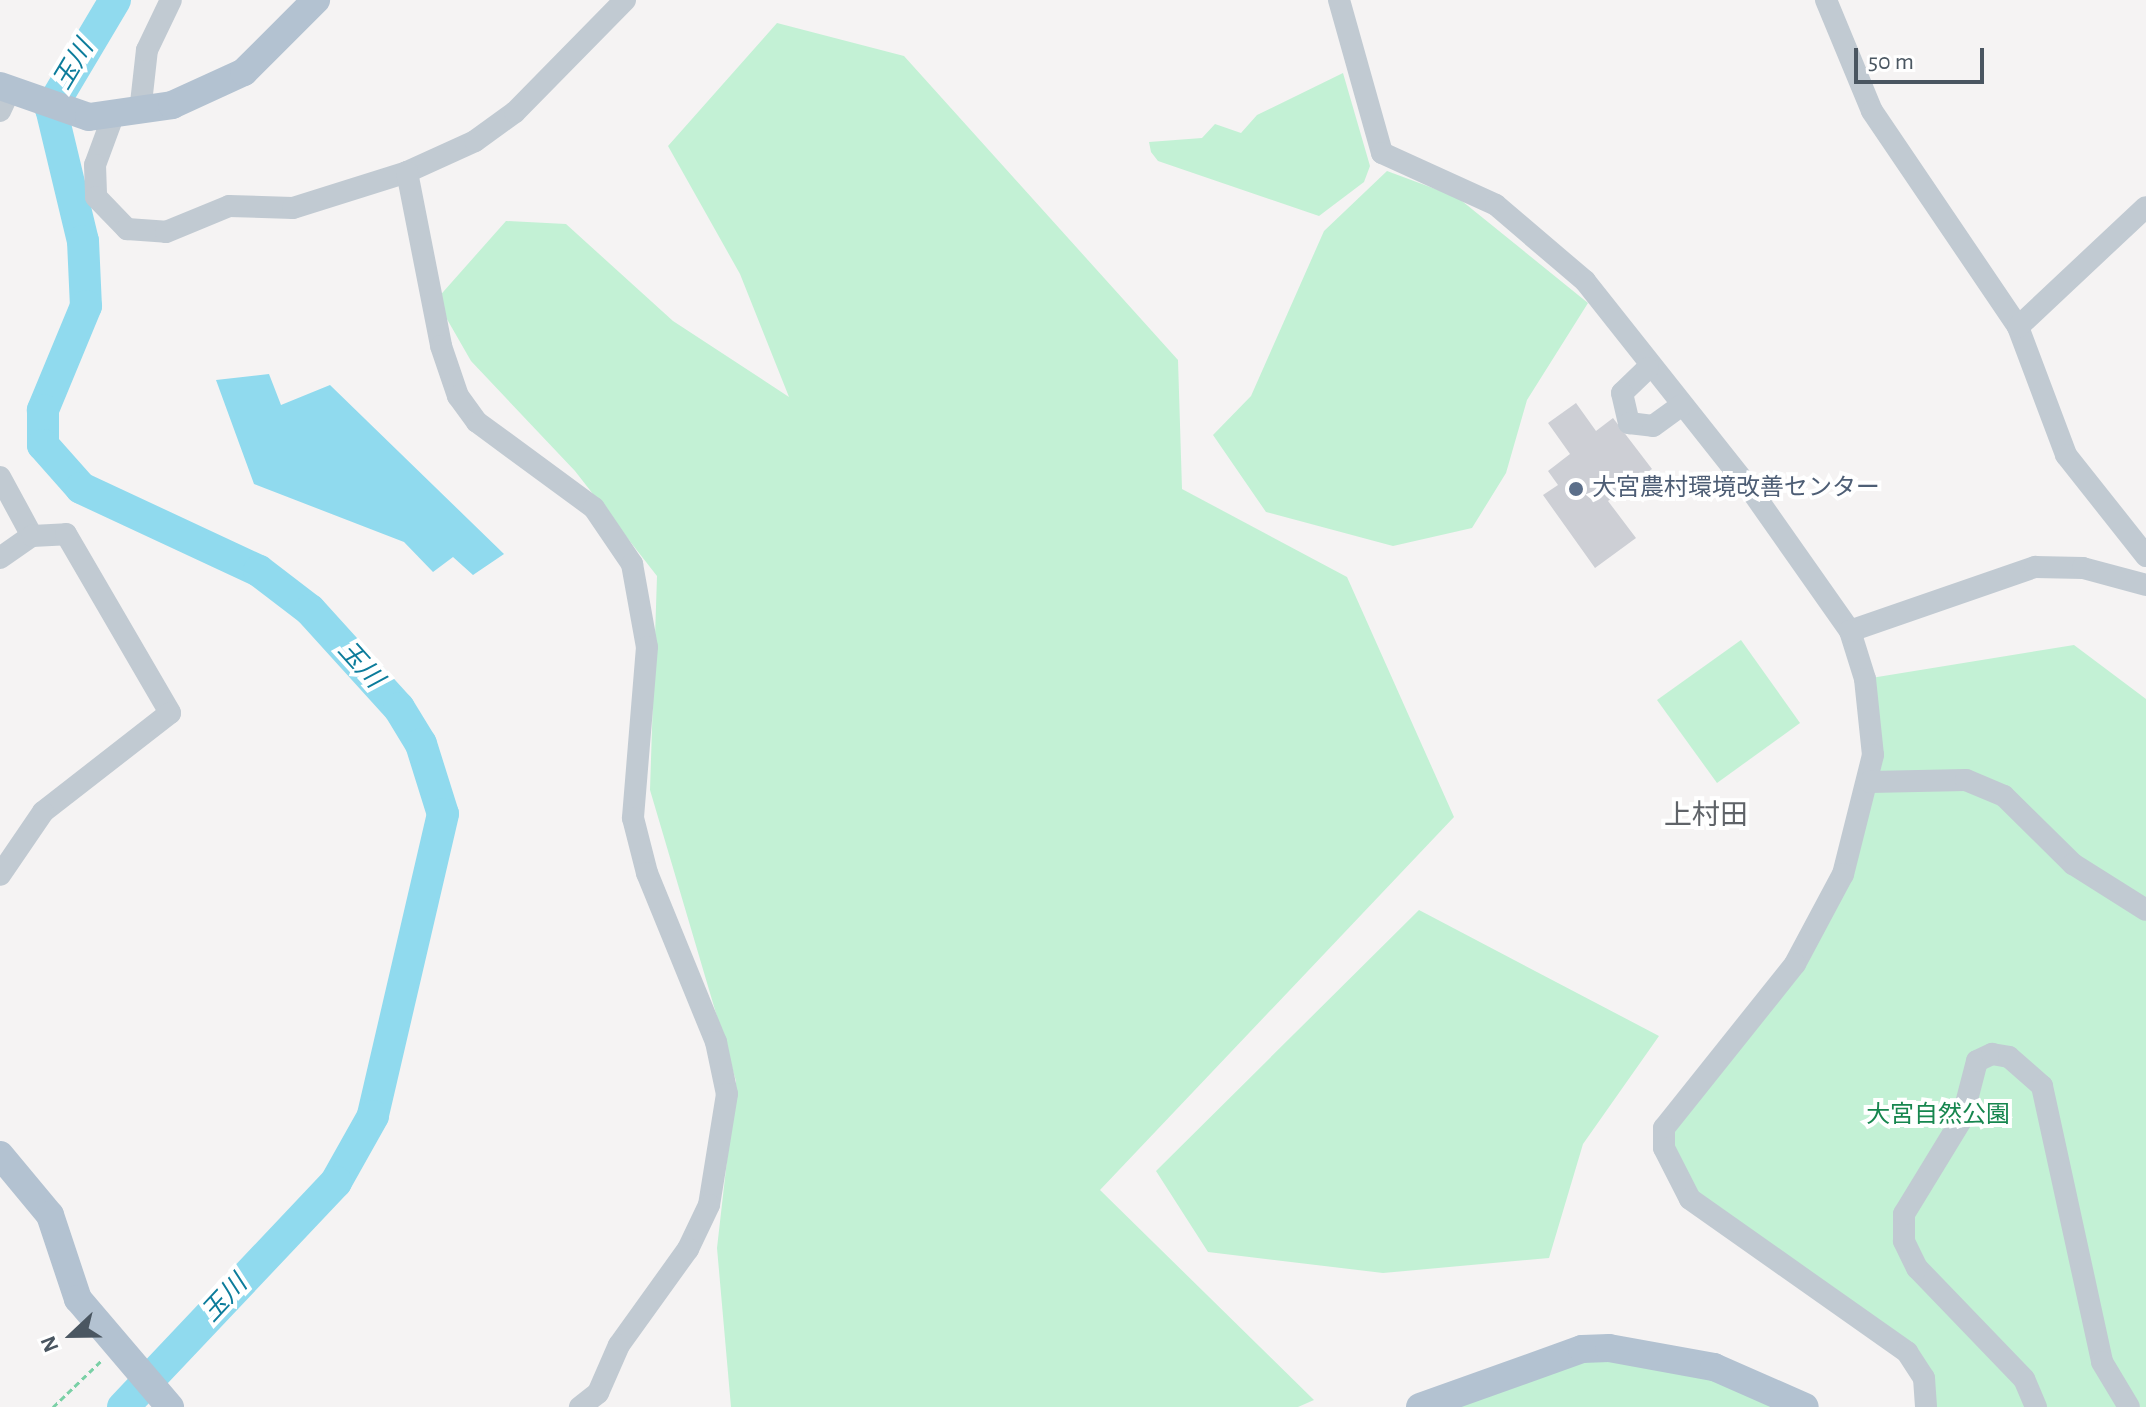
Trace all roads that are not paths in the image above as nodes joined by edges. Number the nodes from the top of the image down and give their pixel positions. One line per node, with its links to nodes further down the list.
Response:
1 (171, 0): 7 (street)
2 (316, 0): 7 (main road)
3 (625, 0): 9 (street)
4 (1339, 0): 12 (street)
5 (1826, 0): 11 (street)
6 (9, 95): 8 (main road)
7 (140, 112): 8 (main road)
8 (100, 118): 9 (street)
9 (407, 172): 25 (street)
10 (2146, 207): 11 (street)
11 (2018, 327): 16 (street)
12 (1648, 368): 13 (street); 13 (street)
13 (1682, 405): 19 (street)
14 (0, 477): 15 (street)
15 (32, 536): 17 (street); 21 (street)
16 (2146, 556)
17 (0, 558)
18 (2146, 585): 19 (street)
19 (1850, 631): 20 (street)
20 (1870, 782): 22 (street); 28 (street)
21 (0, 875)
22 (2146, 910)
23 (0, 1155): 24 (main road)
24 (170, 1407)
25 (580, 1407)
26 (1420, 1407): 27 (main road)
27 (1805, 1407)
28 (1926, 1407)
29 (2036, 1407): 30 (street)
30 (2129, 1407)

